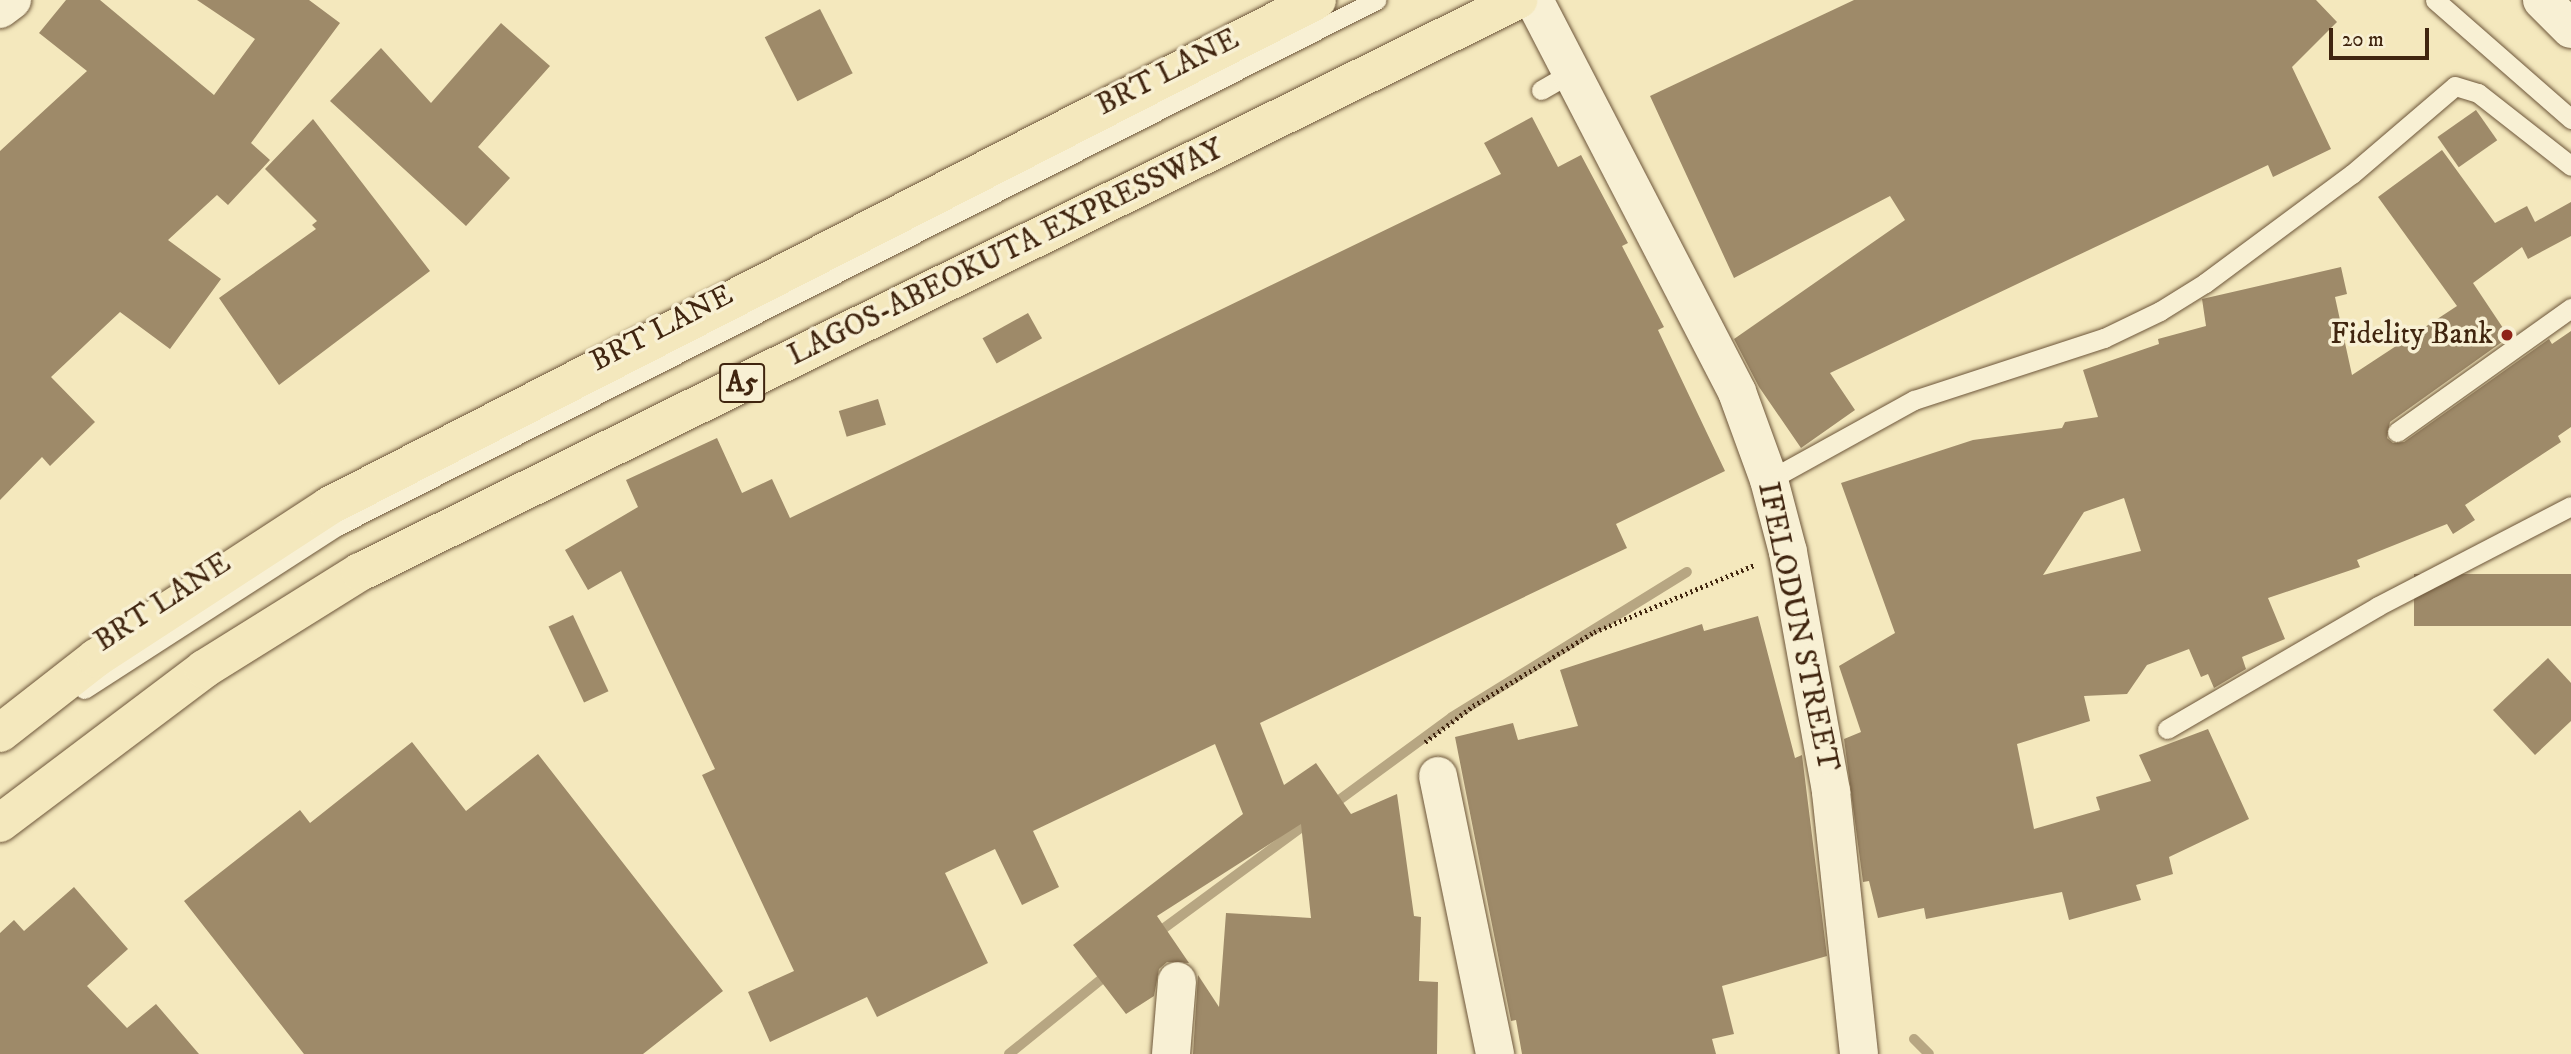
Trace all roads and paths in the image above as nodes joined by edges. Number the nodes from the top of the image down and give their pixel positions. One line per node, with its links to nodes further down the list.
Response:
1 (12, 0): 8 (street)
2 (1317, 0): 18 (highway)
3 (1376, 0): 19 (lane, BRT LANE)
4 (1518, 0): 21 (highway, LAGOS-ABEOKUTA EXPRESSWAY / A5)
5 (1534, 0): 14 (street, IFELODUN STREET)
6 (2435, 0): 10 (lane)
7 (2542, 0): 9 (street)
8 (0, 9)
9 (2571, 29)
10 (2571, 118)
11 (2571, 166): 14 (lane)
12 (2571, 308): 13 (lane)
13 (2397, 432)
14 (1769, 480): 16 (street, IFELODUN STREET)
15 (2571, 506): 17 (lane)
16 (1788, 552): 20 (path); 25 (street, IFELODUN STREET)
17 (2167, 729)
18 (0, 733)
19 (0, 753)
20 (1438, 776): 24 (street)
21 (0, 823)
22 (1177, 981): 23 (street)
23 (1171, 1054)
24 (1496, 1054)
25 (1858, 1054)

